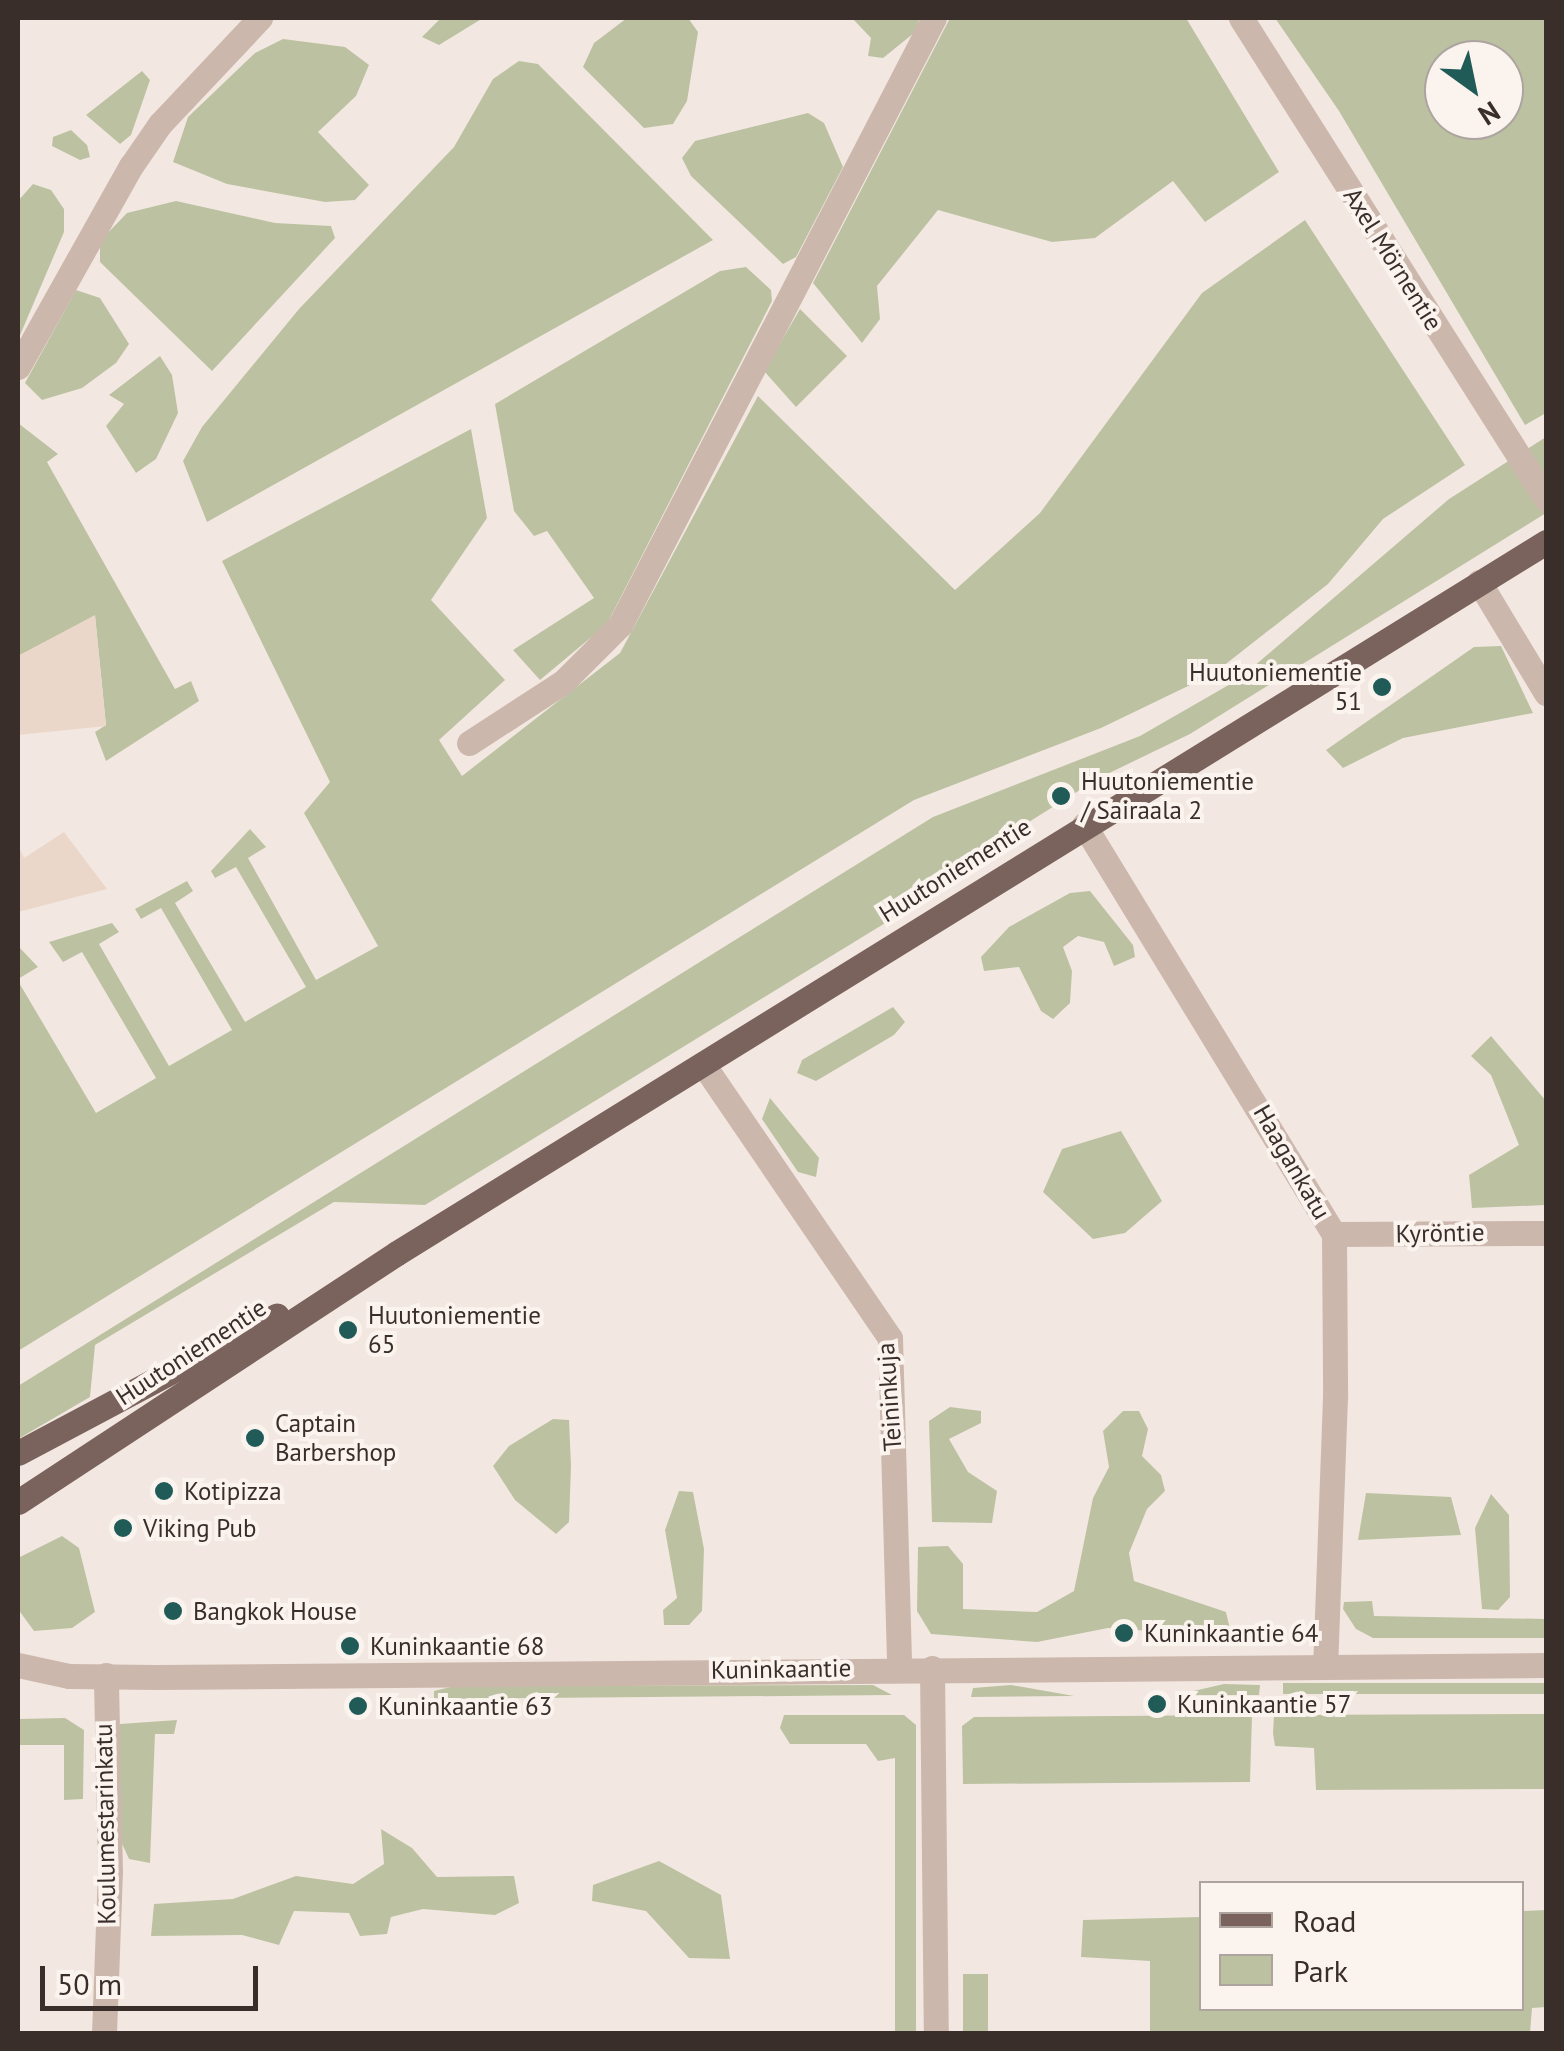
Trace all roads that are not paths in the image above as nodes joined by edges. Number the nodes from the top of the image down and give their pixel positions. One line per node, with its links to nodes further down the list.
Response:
1 (260, 18): 4 (street)
2 (934, 18): 9 (street)
3 (1242, 18): 5 (street, Axel Mörnentie)
4 (18, 367)
5 (1546, 499)
6 (1546, 542): 7 (main road, Huutoniementie)
7 (1479, 582): 8 (street); 10 (main road, Huutoniementie)
8 (1546, 693)
9 (469, 743)
10 (1084, 825): 11 (main road, Huutoniementie); 13 (street, Haagankatu)
11 (703, 1064): 14 (main road, Huutoniementie); 19 (street, Teininkuja)
12 (1546, 1233): 13 (street, Kyröntie)
13 (1334, 1234): 20 (street, Haagankatu)
14 (397, 1252): 15 (main road, Huutoniementie); 16 (main road, Huutoniementie)
15 (18, 1453)
16 (18, 1502)
17 (18, 1665): 22 (street, Kuninkaantie)
18 (1546, 1665): 20 (street, Kuninkaantie)
19 (899, 1666): 21 (street, Kuninkaantie); 22 (street, Kuninkaantie)
20 (1325, 1666): 21 (street, Kuninkaantie)
21 (932, 1668): 24 (street)
22 (106, 1675): 23 (street, Koulumestarinkatu)
23 (104, 2034)
24 (936, 2034)

